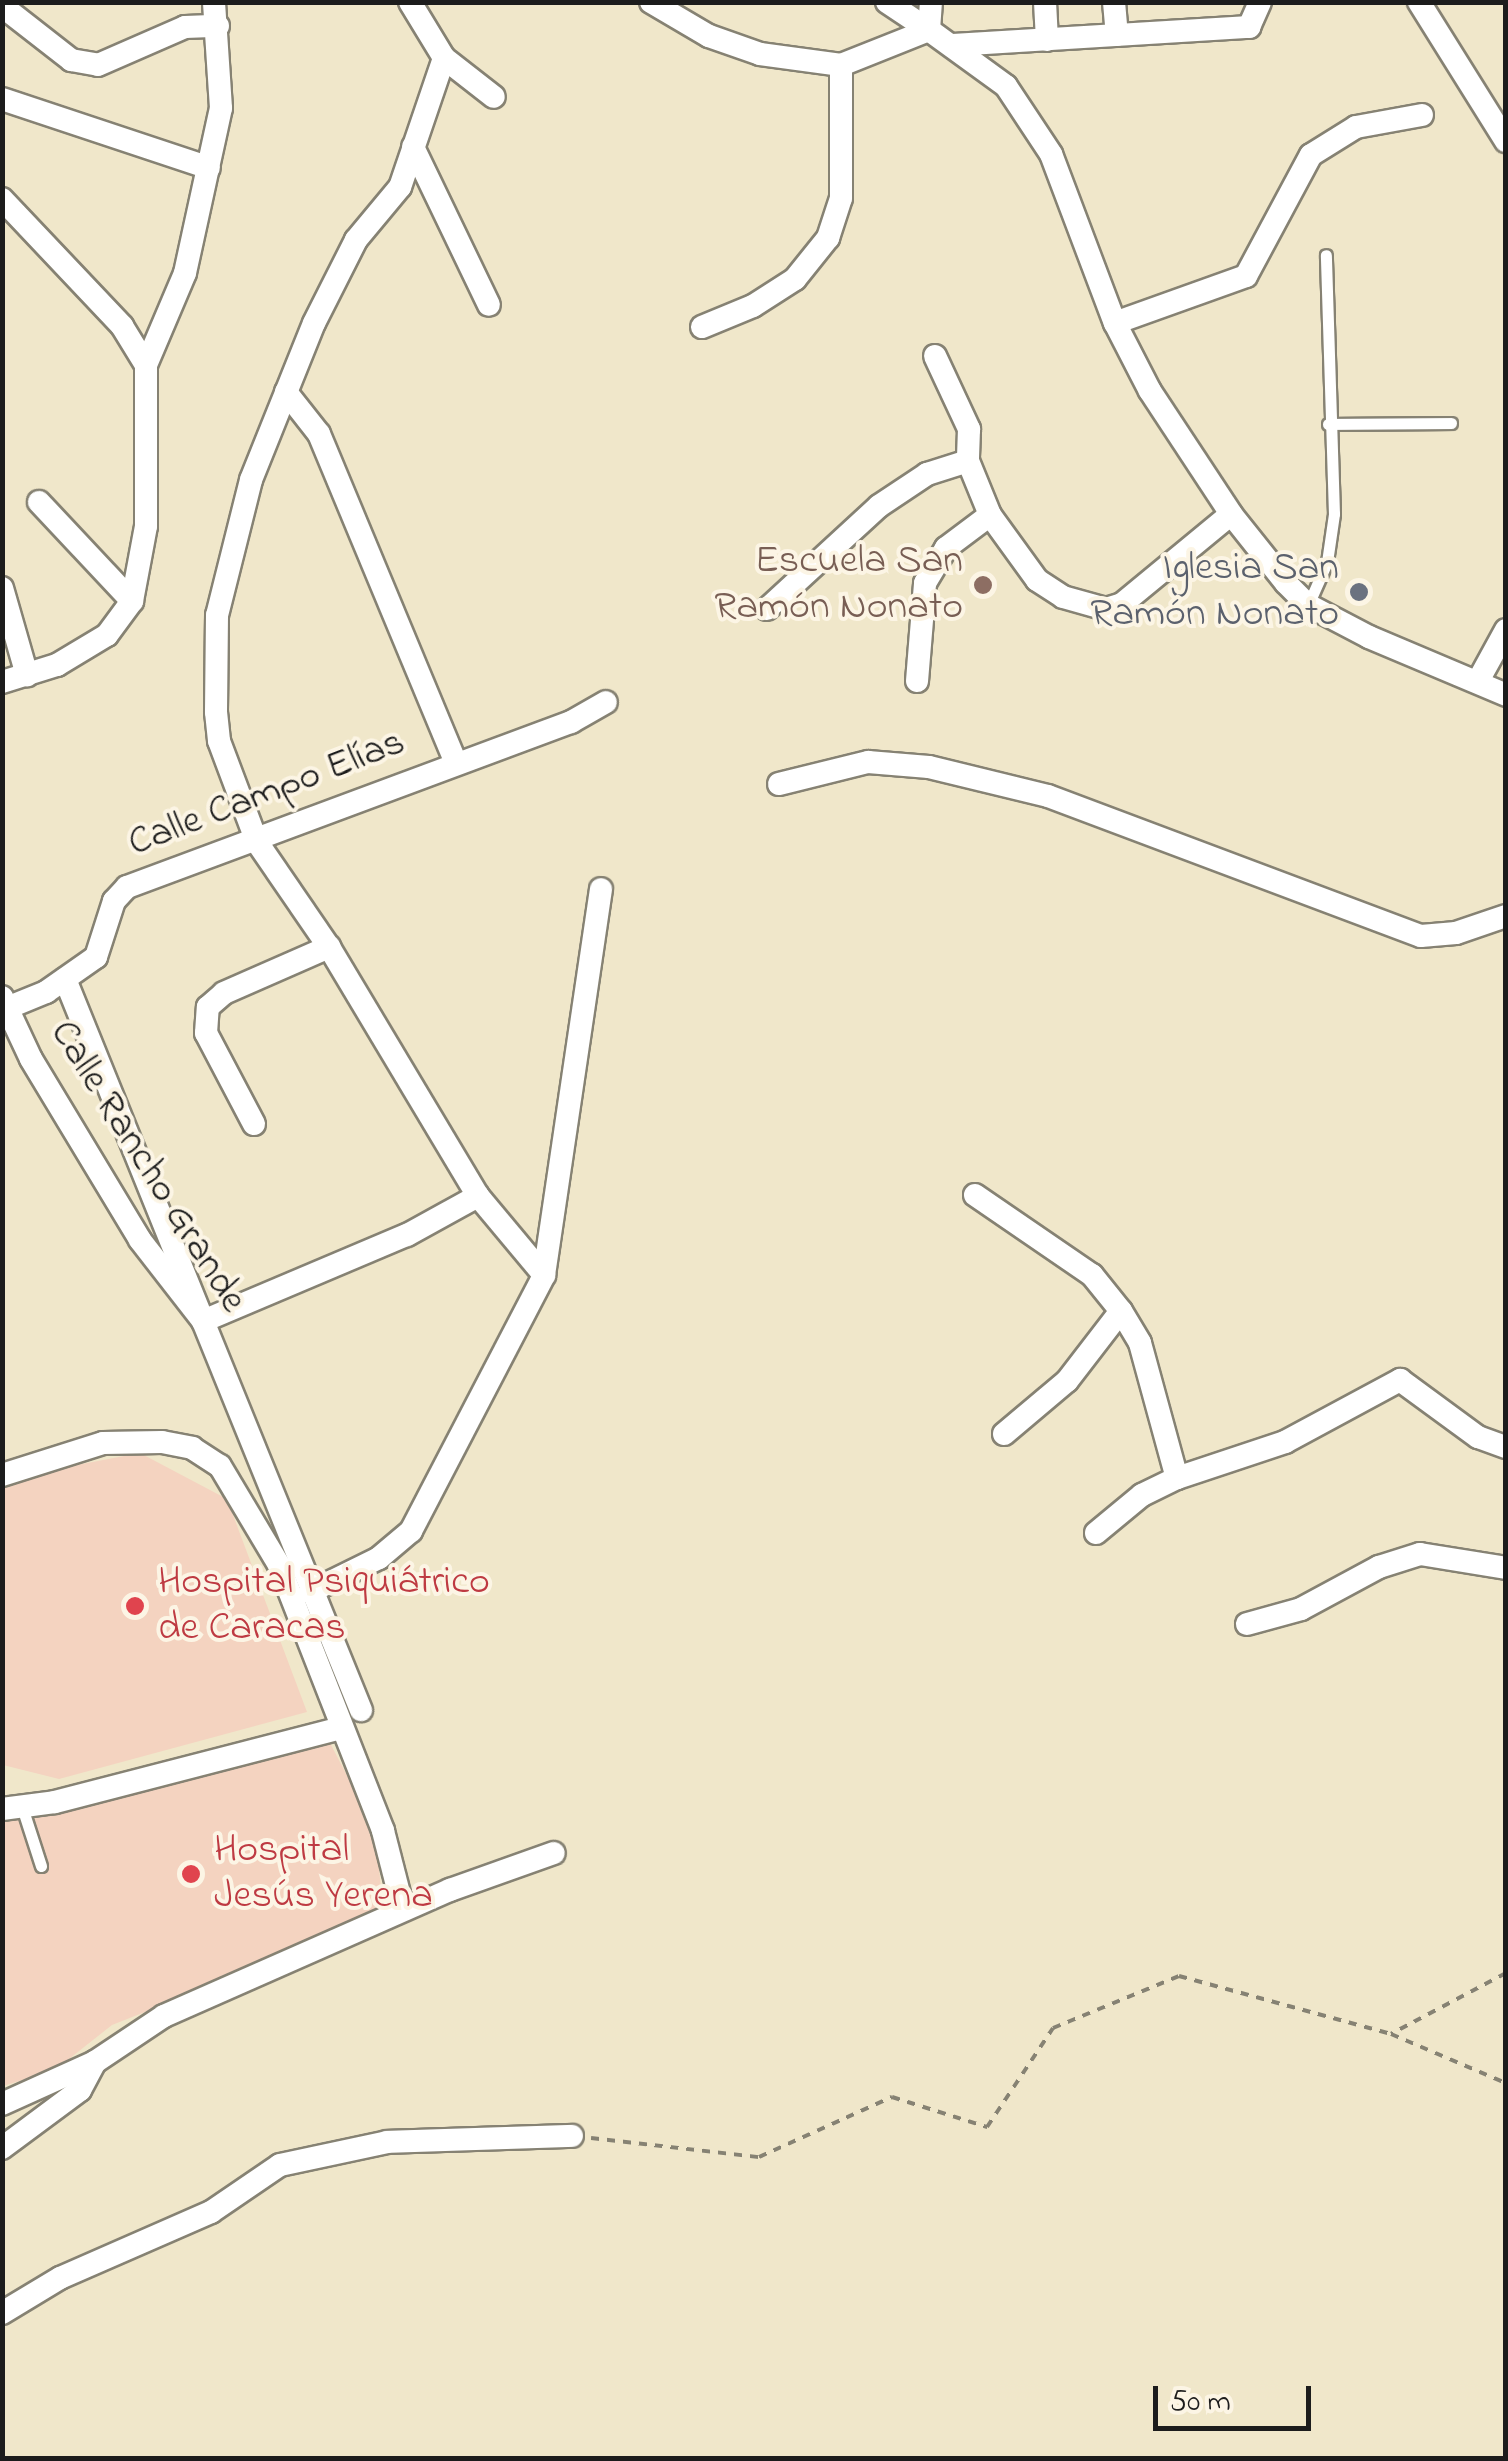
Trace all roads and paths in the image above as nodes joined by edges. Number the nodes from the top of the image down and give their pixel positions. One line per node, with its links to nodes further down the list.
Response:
1 (410, 2): 15 (street)
2 (651, 2): 16 (street)
3 (886, 2): 11 (street)
4 (931, 2): 11 (street)
5 (1044, 2): 13 (street)
6 (1114, 2): 12 (street)
7 (1260, 2): 12 (street)
8 (1419, 2): 20 (street)
9 (2, 6): 10 (street)
10 (216, 14): 22 (street)
11 (929, 30): 14 (street); 16 (street)
12 (1118, 35): 13 (street)
13 (1047, 40): 14 (street)
14 (952, 46): 26 (street)
15 (444, 58): 17 (street); 21 (street)
16 (841, 65): 27 (street)
17 (494, 97)
18 (2, 100): 22 (street)
19 (1422, 114): 26 (street)
20 (1506, 141)
21 (413, 147): 25 (street); 30 (street)
22 (209, 168): 29 (street)
23 (2, 199): 29 (street)
24 (1326, 255): 32 (lane)
25 (489, 306)
26 (1115, 323): 35 (street)
27 (702, 327)
28 (935, 356): 33 (street)
29 (146, 365): 38 (street)
30 (286, 392): 48 (street); 50 (street)
31 (1451, 423): 32 (lane)
32 (1328, 424): 39 (lane)
33 (968, 461): 36 (street); 40 (street)
34 (38, 502): 38 (street)
35 (1230, 514): 36 (street); 39 (street)
36 (990, 515): 43 (street)
37 (2, 588): 42 (street)
38 (132, 601): 42 (street)
39 (1308, 605): 45 (street)
40 (766, 609)
41 (1506, 630): 45 (street)
42 (26, 675): 44 (street)
43 (917, 681)
44 (2, 682)
45 (1478, 682): 46 (street)
46 (1506, 695)
47 (606, 702): 48 (street, Calle Campo Elías)
48 (456, 762): 50 (street, Calle Campo Elías)
49 (779, 784): 52 (street)
50 (257, 842): 53 (street); 54 (street, Calle Campo Elías)
51 (601, 889): 59 (street)
52 (1506, 916)
53 (329, 947): 56 (street); 58 (street)
54 (65, 979): 55 (street, Calle Campo Elías); 61 (street)
55 (4, 1005): 61 (street, Calle Rancho Grande)
56 (254, 1124)
57 (975, 1195): 60 (street)
58 (478, 1196): 59 (street); 61 (street)
59 (544, 1275): 68 (street)
60 (1121, 1311): 62 (street); 65 (street)
61 (204, 1321): 68 (street, Calle Rancho Grande)
62 (1004, 1434)
63 (1506, 1447): 65 (street)
64 (2, 1475): 71 (street)
65 (1177, 1478): 66 (street)
66 (1096, 1532)
67 (1506, 1568): 69 (street)
68 (310, 1592): 70 (street, Calle Rancho Grande)
69 (1248, 1624)
70 (361, 1710)
71 (338, 1729): 72 (street); 75 (street)
72 (12, 1808): 74 (lane)
73 (554, 1853): 75 (street)
74 (40, 1866)
75 (403, 1909): 78 (street)
76 (1506, 1973): 77 (path)
77 (1391, 2034): 79 (path); 81 (path)
78 (94, 2062): 80 (street); 82 (street)
79 (1506, 2083)
80 (2, 2104)
81 (572, 2136): 83 (street)
82 (2, 2148)
83 (2, 2313)

